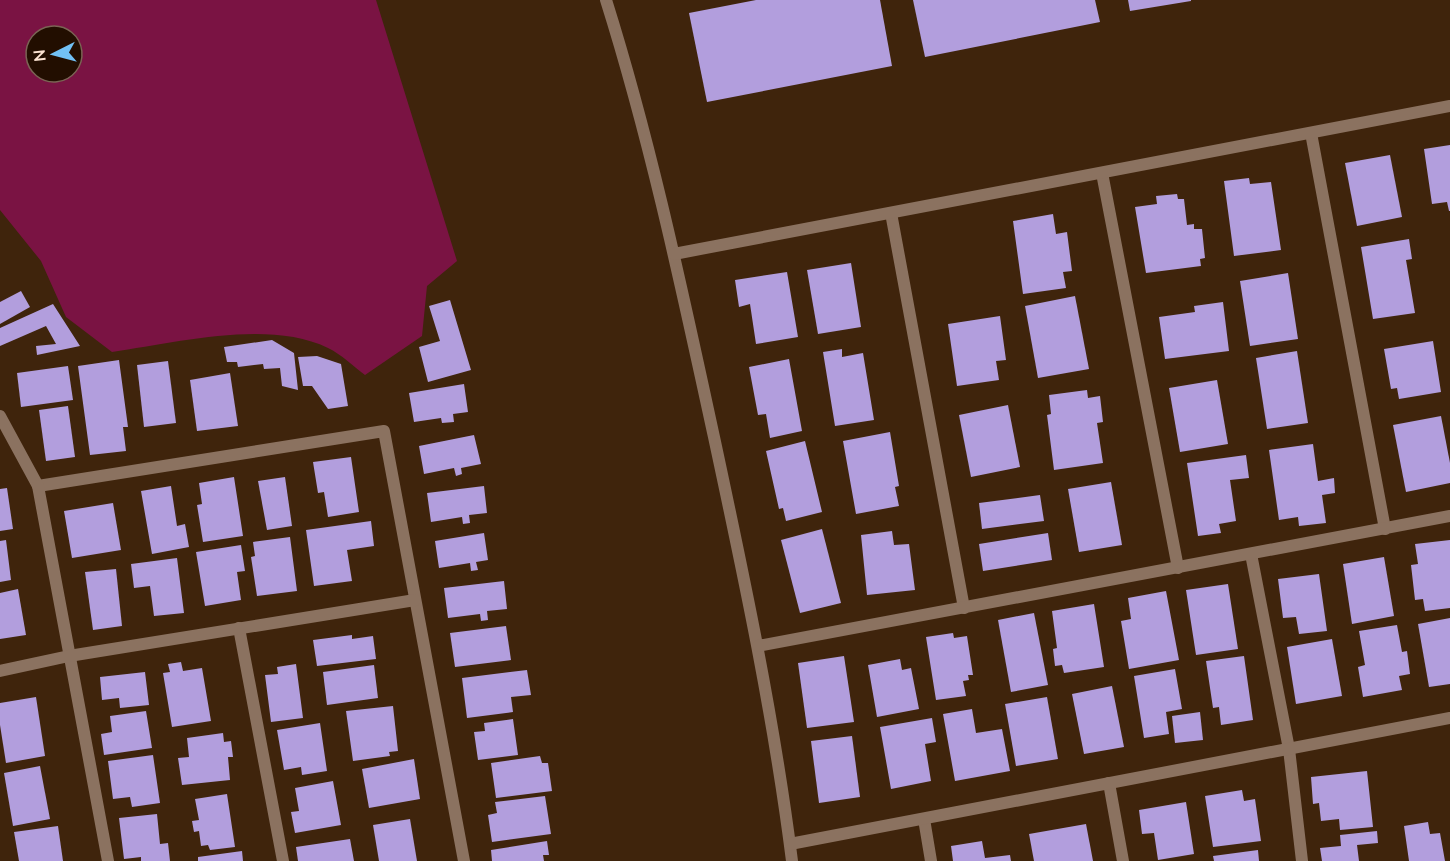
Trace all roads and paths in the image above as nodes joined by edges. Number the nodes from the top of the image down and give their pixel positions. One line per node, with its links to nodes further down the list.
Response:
1 (606, 0): 6 (street)
2 (1450, 106): 3 (street)
3 (1311, 133): 4 (street); 10 (street)
4 (1102, 173): 5 (street); 12 (street)
5 (891, 213): 6 (street); 14 (street)
6 (674, 254): 16 (street)
7 (0, 416): 8 (street)
8 (38, 486): 13 (street); 17 (street)
9 (1450, 516): 10 (street)
10 (1386, 529): 11 (street)
11 (1251, 554): 12 (street); 20 (street)
12 (1178, 568): 14 (street)
13 (415, 600): 15 (street); 26 (street)
14 (964, 608): 16 (street)
15 (239, 628): 17 (street); 25 (street)
16 (759, 646): 23 (street)
17 (69, 656): 18 (street); 24 (street)
18 (0, 671)
19 (1450, 718): 20 (street)
20 (1289, 749): 21 (street); 30 (street)
21 (1109, 783): 22 (street); 29 (street)
22 (924, 819): 23 (street); 28 (street)
23 (790, 844): 27 (street)
24 (108, 861)
25 (283, 861)
26 (464, 861)
27 (792, 861)
28 (931, 861)
29 (1123, 861)
30 (1302, 861)

